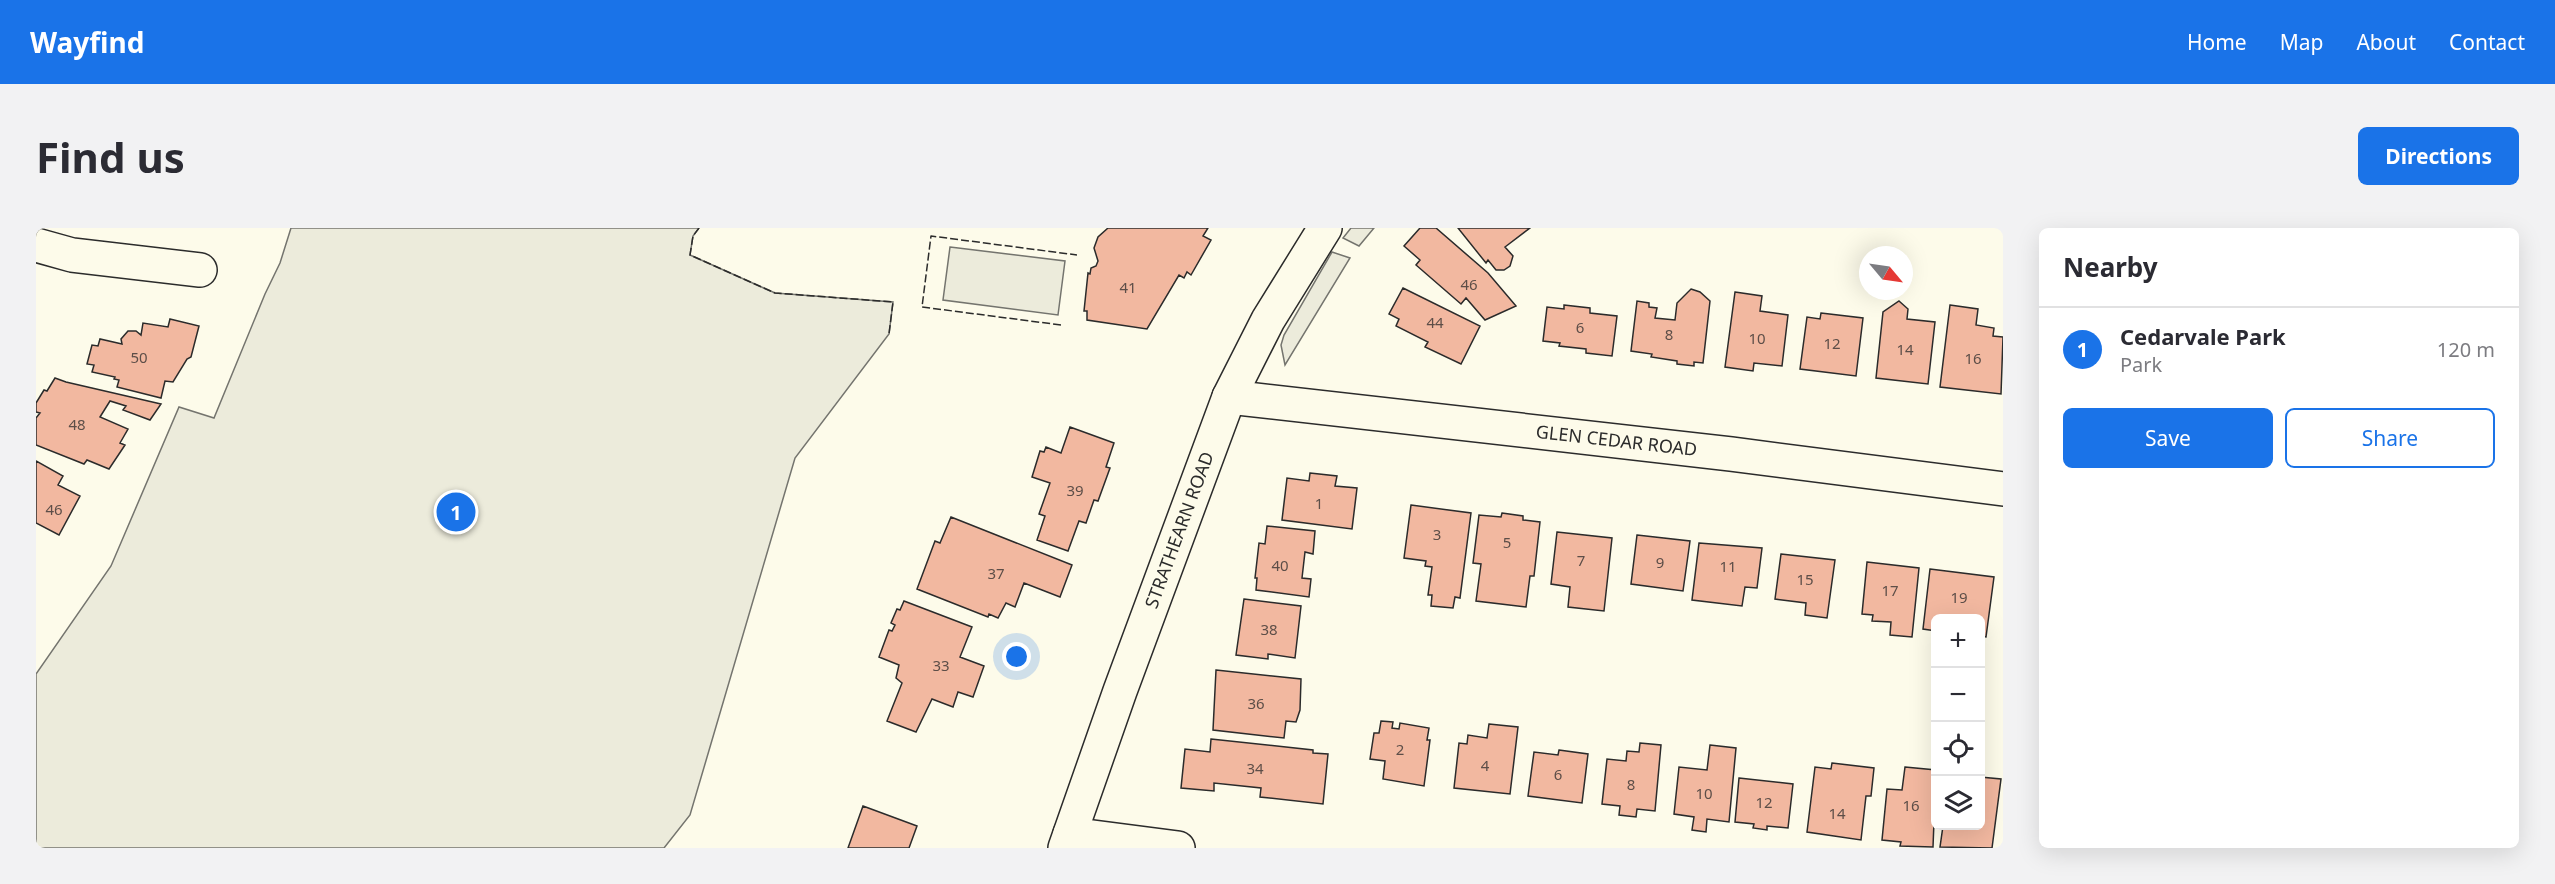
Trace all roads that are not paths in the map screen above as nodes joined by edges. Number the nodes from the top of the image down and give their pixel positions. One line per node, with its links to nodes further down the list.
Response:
1 (1325, 228): 4 (street, STRATHEARN ROAD)
2 (36, 245): 3 (street)
3 (200, 270)
4 (1229, 397): 5 (street, GLEN CEDAR ROAD); 6 (street, STRATHEARN ROAD)
5 (2003, 489)
6 (1068, 841): 7 (street)
7 (1179, 848)

